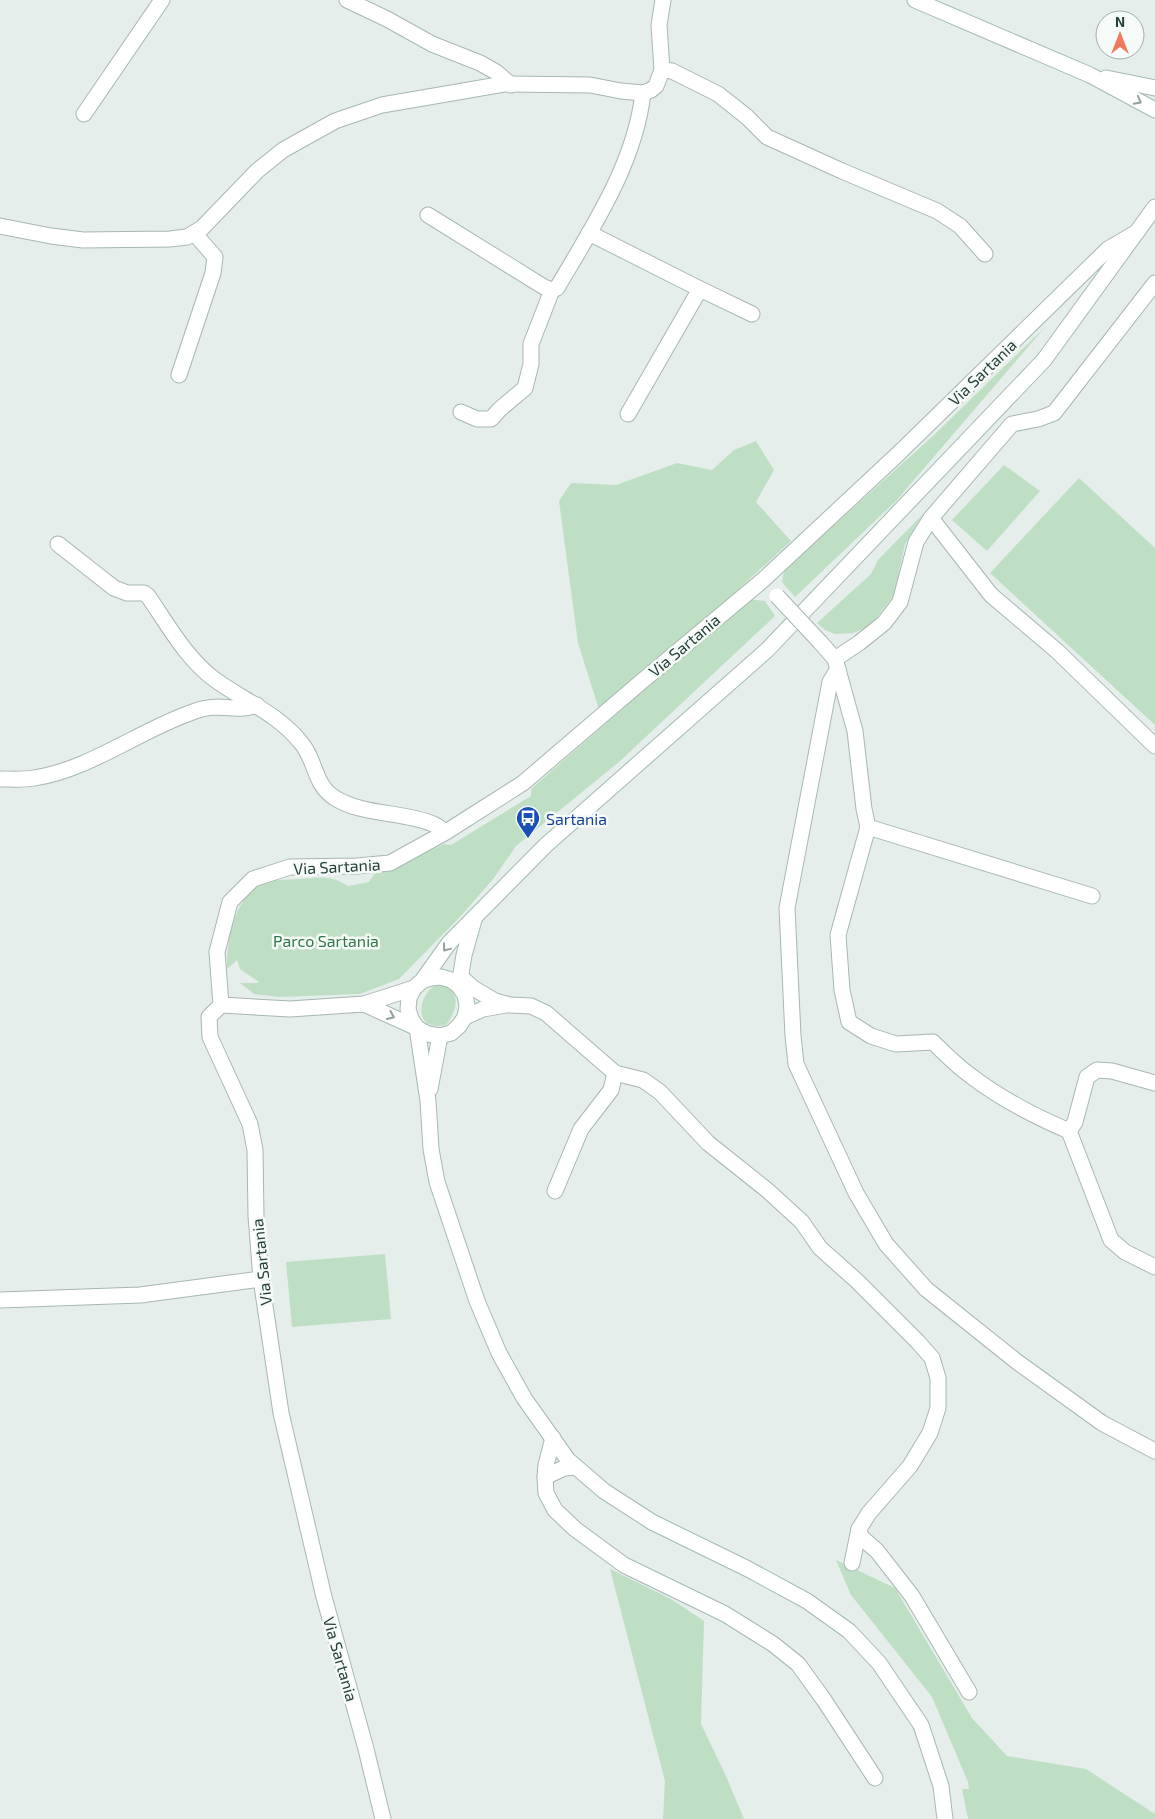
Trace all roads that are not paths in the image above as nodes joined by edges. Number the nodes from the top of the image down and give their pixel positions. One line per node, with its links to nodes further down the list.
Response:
1 (162, 0): 11 (street)
2 (347, 0): 7 (street)
3 (663, 0): 5 (street)
4 (915, 0): 6 (street)
5 (662, 70): 9 (street); 18 (street)
6 (1090, 75): 8 (street); 10 (street, one-way to 10)
7 (511, 85): 9 (street); 16 (street)
8 (1155, 88)
9 (643, 93): 17 (street)
10 (1155, 110)
11 (84, 114)
12 (1155, 207): 15 (street, Via Sartania)
13 (428, 215): 21 (street)
14 (0, 226): 16 (street)
15 (1137, 232): 28 (street, Via Sartania); 36 (street)
16 (194, 233): 23 (street)
17 (589, 233): 20 (street); 21 (street)
18 (985, 254)
19 (1155, 283): 26 (street)
20 (700, 289): 22 (street); 25 (street)
21 (552, 290): 24 (street)
22 (752, 314)
23 (179, 375)
24 (461, 412)
25 (628, 414)
26 (931, 518): 29 (street); 31 (street)
27 (58, 544): 30 (street)
28 (762, 580): 29 (street, bridge); 34 (street, Via Sartania)
29 (836, 664): 33 (street); 54 (street)
30 (257, 705): 32 (street); 34 (street)
31 (1155, 746)
32 (0, 779)
33 (868, 827): 35 (street); 48 (street)
34 (446, 832): 40 (street, Via Sartania)
35 (1092, 896)
36 (474, 918): 37 (street); 38 (street, one-way to 38)
37 (460, 981): 38 (street); 41 (street); 42 (street)
38 (418, 985): 39 (street); 43 (street)
39 (364, 1004): 40 (street); 43 (street, one-way to 43)
40 (220, 1005): 51 (street, Via Sartania)
41 (510, 1005): 42 (street); 45 (street)
42 (465, 1017): 44 (street)
43 (417, 1028): 44 (street); 47 (street)
44 (440, 1036): 47 (street)
45 (615, 1073): 49 (street); 57 (street)
46 (1155, 1083): 48 (street)
47 (428, 1101): 53 (street)
48 (1069, 1131): 50 (street)
49 (555, 1191)
50 (1155, 1268)
51 (261, 1279): 52 (street); 61 (street, Via Sartania)
52 (0, 1300)
53 (553, 1438): 55 (street); 56 (street)
54 (1155, 1451)
55 (576, 1466): 56 (street); 62 (street)
56 (545, 1477): 60 (street)
57 (859, 1529): 58 (street); 59 (street)
58 (852, 1563)
59 (969, 1692)
60 (876, 1778)
61 (383, 1819)
62 (945, 1819)

